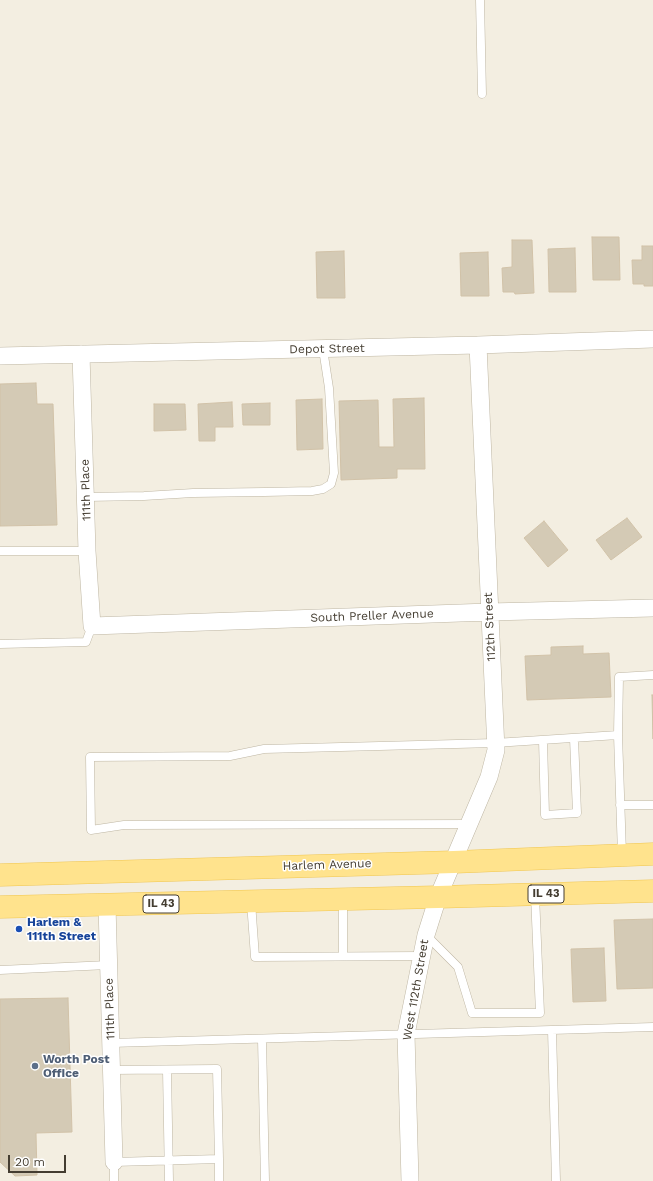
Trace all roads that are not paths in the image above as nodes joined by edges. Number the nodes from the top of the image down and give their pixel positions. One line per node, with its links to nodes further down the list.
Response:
1 (480, 0): 2 (lane)
2 (482, 94)
3 (653, 339): 4 (street, Depot Street)
4 (478, 345): 5 (street, Depot Street); 12 (street, 112th Street)
5 (323, 349): 6 (street, Depot Street); 8 (lane)
6 (81, 354): 7 (street, Depot Street); 8 (street, 111th Place)
7 (0, 356)
8 (86, 496): 10 (street, 111th Place)
9 (0, 551): 10 (lane)
10 (87, 551): 13 (street, 111th Place)
11 (653, 608): 12 (street, South Preller Avenue)
12 (489, 612): 13 (street, South Preller Avenue); 19 (street, 112th Street)
13 (92, 626): 14 (lane)
14 (0, 644)
15 (653, 675): 16 (lane)
16 (618, 735): 17 (lane); 20 (lane)
17 (574, 738): 18 (lane); 18 (lane)
18 (544, 740): 19 (lane)
19 (495, 743): 22 (street, 112th Street); 22 (lane)
20 (620, 805): 21 (lane); 24 (lane)
21 (653, 805)
22 (470, 824): 25 (street, 112th Street)
23 (653, 854): 24 (main road, Harlem Avenue)
24 (622, 855): 25 (main road, Harlem Avenue)
25 (454, 862): 26 (main road, Harlem Avenue); 30 (street, 112th Street)
26 (107, 872): 27 (main road, Harlem Avenue); 33 (main road)
27 (0, 875)
28 (653, 891): 29 (main road, IL 43)
29 (535, 894): 30 (main road, IL 43); 35 (lane)
30 (438, 897): 31 (main road, IL 43); 35 (street, West 112th Street)
31 (343, 899): 32 (main road, IL 43); 36 (lane)
32 (251, 902): 33 (main road, IL 43); 36 (lane)
33 (107, 905): 34 (main road, IL 43); 38 (street, 111th Place)
34 (0, 907)
35 (426, 935): 37 (street, West 112th Street)
36 (343, 956): 37 (lane)
37 (422, 956): 42 (street, West 112th Street)
38 (108, 966): 39 (lane); 44 (street, 111th Place)
39 (0, 970)
40 (653, 1027): 41 (lane)
41 (552, 1030): 42 (lane); 55 (lane)
42 (406, 1034): 43 (lane); 54 (street, West 112th Street)
43 (262, 1038): 44 (lane); 53 (lane)
44 (111, 1043): 45 (street, 111th Place)
45 (111, 1070): 46 (lane); 49 (street, 111th Place)
46 (167, 1070): 47 (lane); 48 (lane)
47 (219, 1159): 48 (lane); 52 (lane)
48 (169, 1160): 49 (lane); 51 (lane)
49 (114, 1162): 50 (lane)
50 (114, 1181)
51 (169, 1181)
52 (219, 1181)
53 (266, 1181)
54 (410, 1181)
55 (556, 1181)

